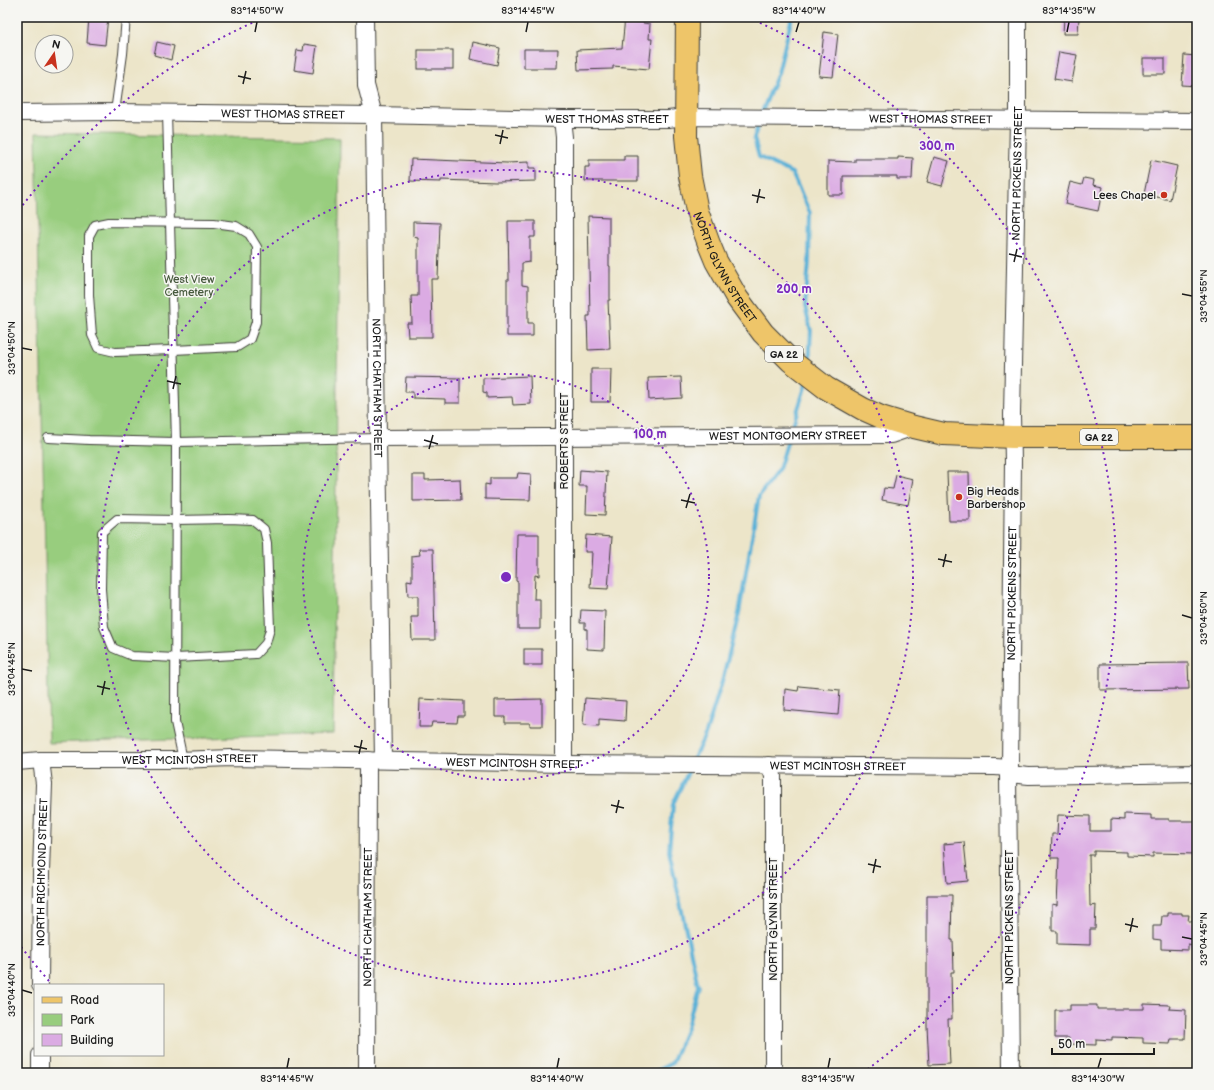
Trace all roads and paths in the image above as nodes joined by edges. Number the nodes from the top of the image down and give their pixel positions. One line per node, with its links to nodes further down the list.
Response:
1 (126, 17): 5 (lane)
2 (365, 17): 8 (street, NORTH CHATHAM STREET)
3 (687, 17): 9 (main road, NORTH GLYNN STREET / GA 22)
4 (1018, 17): 11 (street, NORTH PICKENS STREET)
5 (116, 112): 6 (street, WEST THOMAS STREET); 7 (street, WEST THOMAS STREET)
6 (17, 113)
7 (166, 113): 8 (street, WEST THOMAS STREET); 13 (lane)
8 (374, 115): 10 (street, WEST THOMAS STREET); 19 (street, NORTH CHATHAM STREET)
9 (686, 117): 10 (street, WEST THOMAS STREET); 11 (street, WEST THOMAS STREET); 15 (main road, NORTH GLYNN STREET / GA 22)
10 (562, 119): 17 (street, ROBERTS STREET)
11 (1018, 119): 12 (street, WEST THOMAS STREET); 20 (street, NORTH PICKENS STREET)
12 (1197, 122)
13 (170, 223): 14 (lane); 14 (lane); 14 (lane)
14 (173, 350): 21 (lane)
15 (914, 427): 17 (street, WEST MONTGOMERY STREET); 20 (main road, GA 22)
16 (1197, 436): 20 (main road, GA 22)
17 (564, 437): 19 (street, WEST MONTGOMERY STREET); 28 (street, ROBERTS STREET)
18 (48, 438): 21 (lane)
19 (378, 438): 21 (lane); 26 (street, NORTH CHATHAM STREET)
20 (1012, 438): 30 (street, NORTH PICKENS STREET)
21 (176, 442): 22 (lane)
22 (176, 520): 23 (lane); 23 (lane); 23 (lane)
23 (176, 658): 25 (lane)
24 (42, 760): 25 (street, WEST MCINTOSH STREET); 27 (street, WEST MCINTOSH STREET); 32 (street, NORTH RICHMOND STREET)
25 (183, 760): 26 (street, WEST MCINTOSH STREET)
26 (375, 760): 28 (street, WEST MCINTOSH STREET); 35 (street, NORTH CHATHAM STREET)
27 (17, 762)
28 (564, 764): 29 (street, WEST MCINTOSH STREET)
29 (769, 765): 30 (street, WEST MCINTOSH STREET); 36 (street, NORTH GLYNN STREET)
30 (1009, 771): 31 (street, WEST MCINTOSH STREET); 37 (street, NORTH PICKENS STREET)
31 (1197, 774)
32 (40, 984)
33 (40, 1056): 34 (street)
34 (40, 1073)
35 (367, 1073)
36 (773, 1073)
37 (1011, 1073)

